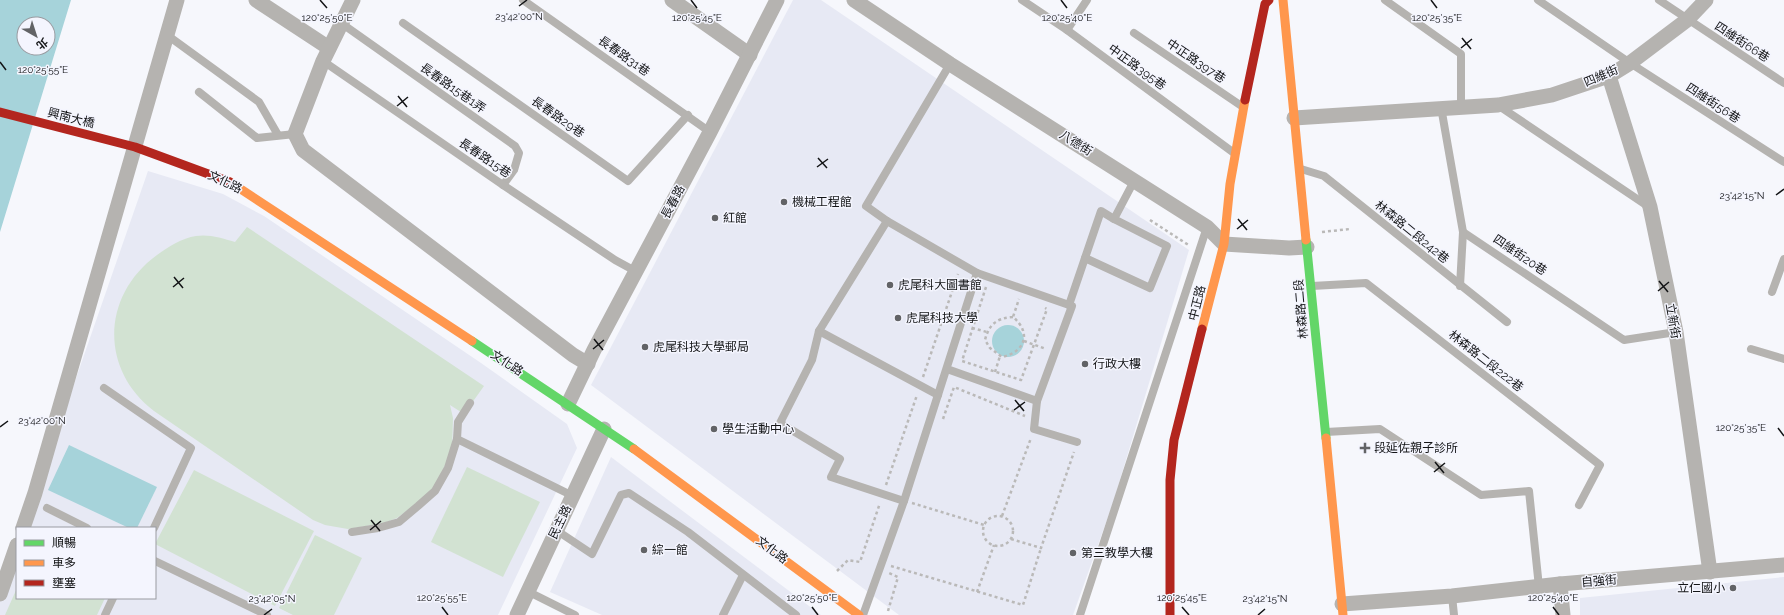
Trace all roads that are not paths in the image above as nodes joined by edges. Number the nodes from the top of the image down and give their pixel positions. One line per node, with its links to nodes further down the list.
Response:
1 (177, 0): 21 (street)
2 (256, 0): 22 (street)
3 (353, 0): 17 (street)
4 (523, 0): 34 (lane, 長春路31巷)
5 (672, 0): 23 (street)
6 (777, 0): 23 (street, 長春路)
7 (854, 0): 25 (street, 八德街)
8 (1022, 0): 19 (lane, 中正路395巷)
9 (1087, 0): 19 (lane)
10 (1269, 0): 32 (street, 中正路)
11 (1283, 0): 35 (street, 林森路二段)
12 (1385, 0): 30 (lane)
13 (1538, 0): 24 (lane, 四維街56巷)
14 (1659, 0): 16 (lane, 四維街66巷)
15 (1706, 0): 16 (street, 四維街)
16 (1687, 20): 24 (street, 四維街); 27 (lane, 四維街66巷)
17 (341, 23): 22 (street); 44 (lane, 長春路15巷1弄)
18 (402, 23): 34 (lane, 長春路29巷)
19 (1067, 30): 40 (lane, 中正路395巷)
20 (1134, 33): 32 (lane, 中正路397巷)
21 (167, 35): 38 (lane); 39 (street)
22 (326, 54): 37 (street); 44 (lane, 長春路15巷)
23 (750, 55): 36 (street, 長春路)
24 (1630, 63): 26 (street, 四維街); 41 (lane, 四維街56巷)
25 (950, 64): 43 (street, 八德街); 47 (lane)
26 (1609, 76): 29 (street, 四維街); 45 (street, 立新街)
27 (1784, 83)
28 (198, 92): 38 (lane)
29 (1498, 105): 30 (street, 四維街); 45 (lane)
30 (1461, 106): 31 (street, 四維街)
31 (1441, 107): 35 (street, 四維街); 49 (lane)
32 (1245, 108): 40 (street, 中正路)
33 (0, 112): 39 (street, 興南大橋)
34 (688, 115): 36 (lane, 長春路31巷)
35 (1294, 118): 42 (street, 林森路二段)
36 (710, 132): 54 (street, 長春路)
37 (295, 134): 38 (lane); 65 (street)
38 (278, 135)
39 (135, 146): 71 (street, 文化路); 80 (street)
40 (1236, 155): 50 (street, 中正路)
41 (1784, 162)
42 (1298, 168): 51 (street, 林森路二段); 57 (lane, 林森路二段242巷)
43 (1134, 181): 46 (lane); 48 (street, 八德街)
44 (503, 185): 54 (lane, 長春路15巷)
45 (1650, 207): 62 (street, 立新街)
46 (1114, 219): 52 (lane); 52 (lane)
47 (887, 220): 55 (lane); 61 (lane)
48 (1206, 227): 50 (street, 八德街); 105 (lane)
49 (1463, 232): 57 (lane); 62 (lane, 四維街20巷)
50 (1224, 244): 51 (street); 106 (street, 中正路)
51 (1307, 247): 56 (street, 林森路二段)
52 (1085, 258): 59 (lane)
53 (1784, 259): 58 (lane)
54 (637, 272): 65 (street, 長春路)
55 (977, 273): 59 (lane); 66 (lane)
56 (1311, 286): 73 (street, 林森路二段); 78 (lane, 林森路二段222巷)
57 (1460, 286): 60 (lane, 林森路二段242巷)
58 (1772, 292)
59 (1069, 305): 69 (lane)
60 (1506, 322)
61 (819, 331): 68 (lane); 77 (lane)
62 (1676, 332): 88 (street, 立新街)
63 (1752, 349): 64 (lane)
64 (1784, 360)
65 (588, 364): 71 (street, 長春路)
66 (947, 369): 68 (lane); 69 (lane)
67 (104, 388): 82 (lane)
68 (938, 395): 77 (lane)
69 (1037, 401): 75 (lane)
70 (470, 403): 74 (lane)
71 (568, 404): 72 (street, 文化路)
72 (604, 429): 76 (street, 民主路); 103 (street, 文化路)
73 (1325, 432): 91 (lane); 96 (street, 林森路二段)
74 (457, 439): 76 (lane); 84 (lane)
75 (1077, 442)
76 (573, 496): 83 (street, 民主路)
77 (904, 501): 104 (lane)
78 (1579, 505)
79 (46, 508): 81 (lane)
80 (23, 527)
81 (86, 527)
82 (154, 527)
83 (556, 530): 89 (lane); 92 (street, 民主路)
84 (352, 532)
85 (16, 548): 93 (street)
86 (156, 561): 98 (lane)
87 (1784, 565): 88 (street, 自強街)
88 (1710, 572): 90 (street, 自強街)
89 (744, 575): 101 (lane); 102 (lane)
90 (1560, 584): 91 (street, 自強街); 108 (street)
91 (1539, 586): 94 (street, 自強街)
92 (528, 592): 99 (street, 民主路); 100 (lane)
93 (0, 594)
94 (1452, 596): 96 (street, 自強街); 107 (lane)
95 (113, 599): 97 (lane)
96 (1343, 609)
97 (105, 615)
98 (267, 615)
99 (517, 615)
100 (575, 615)
101 (723, 615)
102 (796, 615)
103 (859, 615)
104 (863, 615)
105 (1080, 615)
106 (1170, 615)
107 (1454, 615)
108 (1563, 615)

